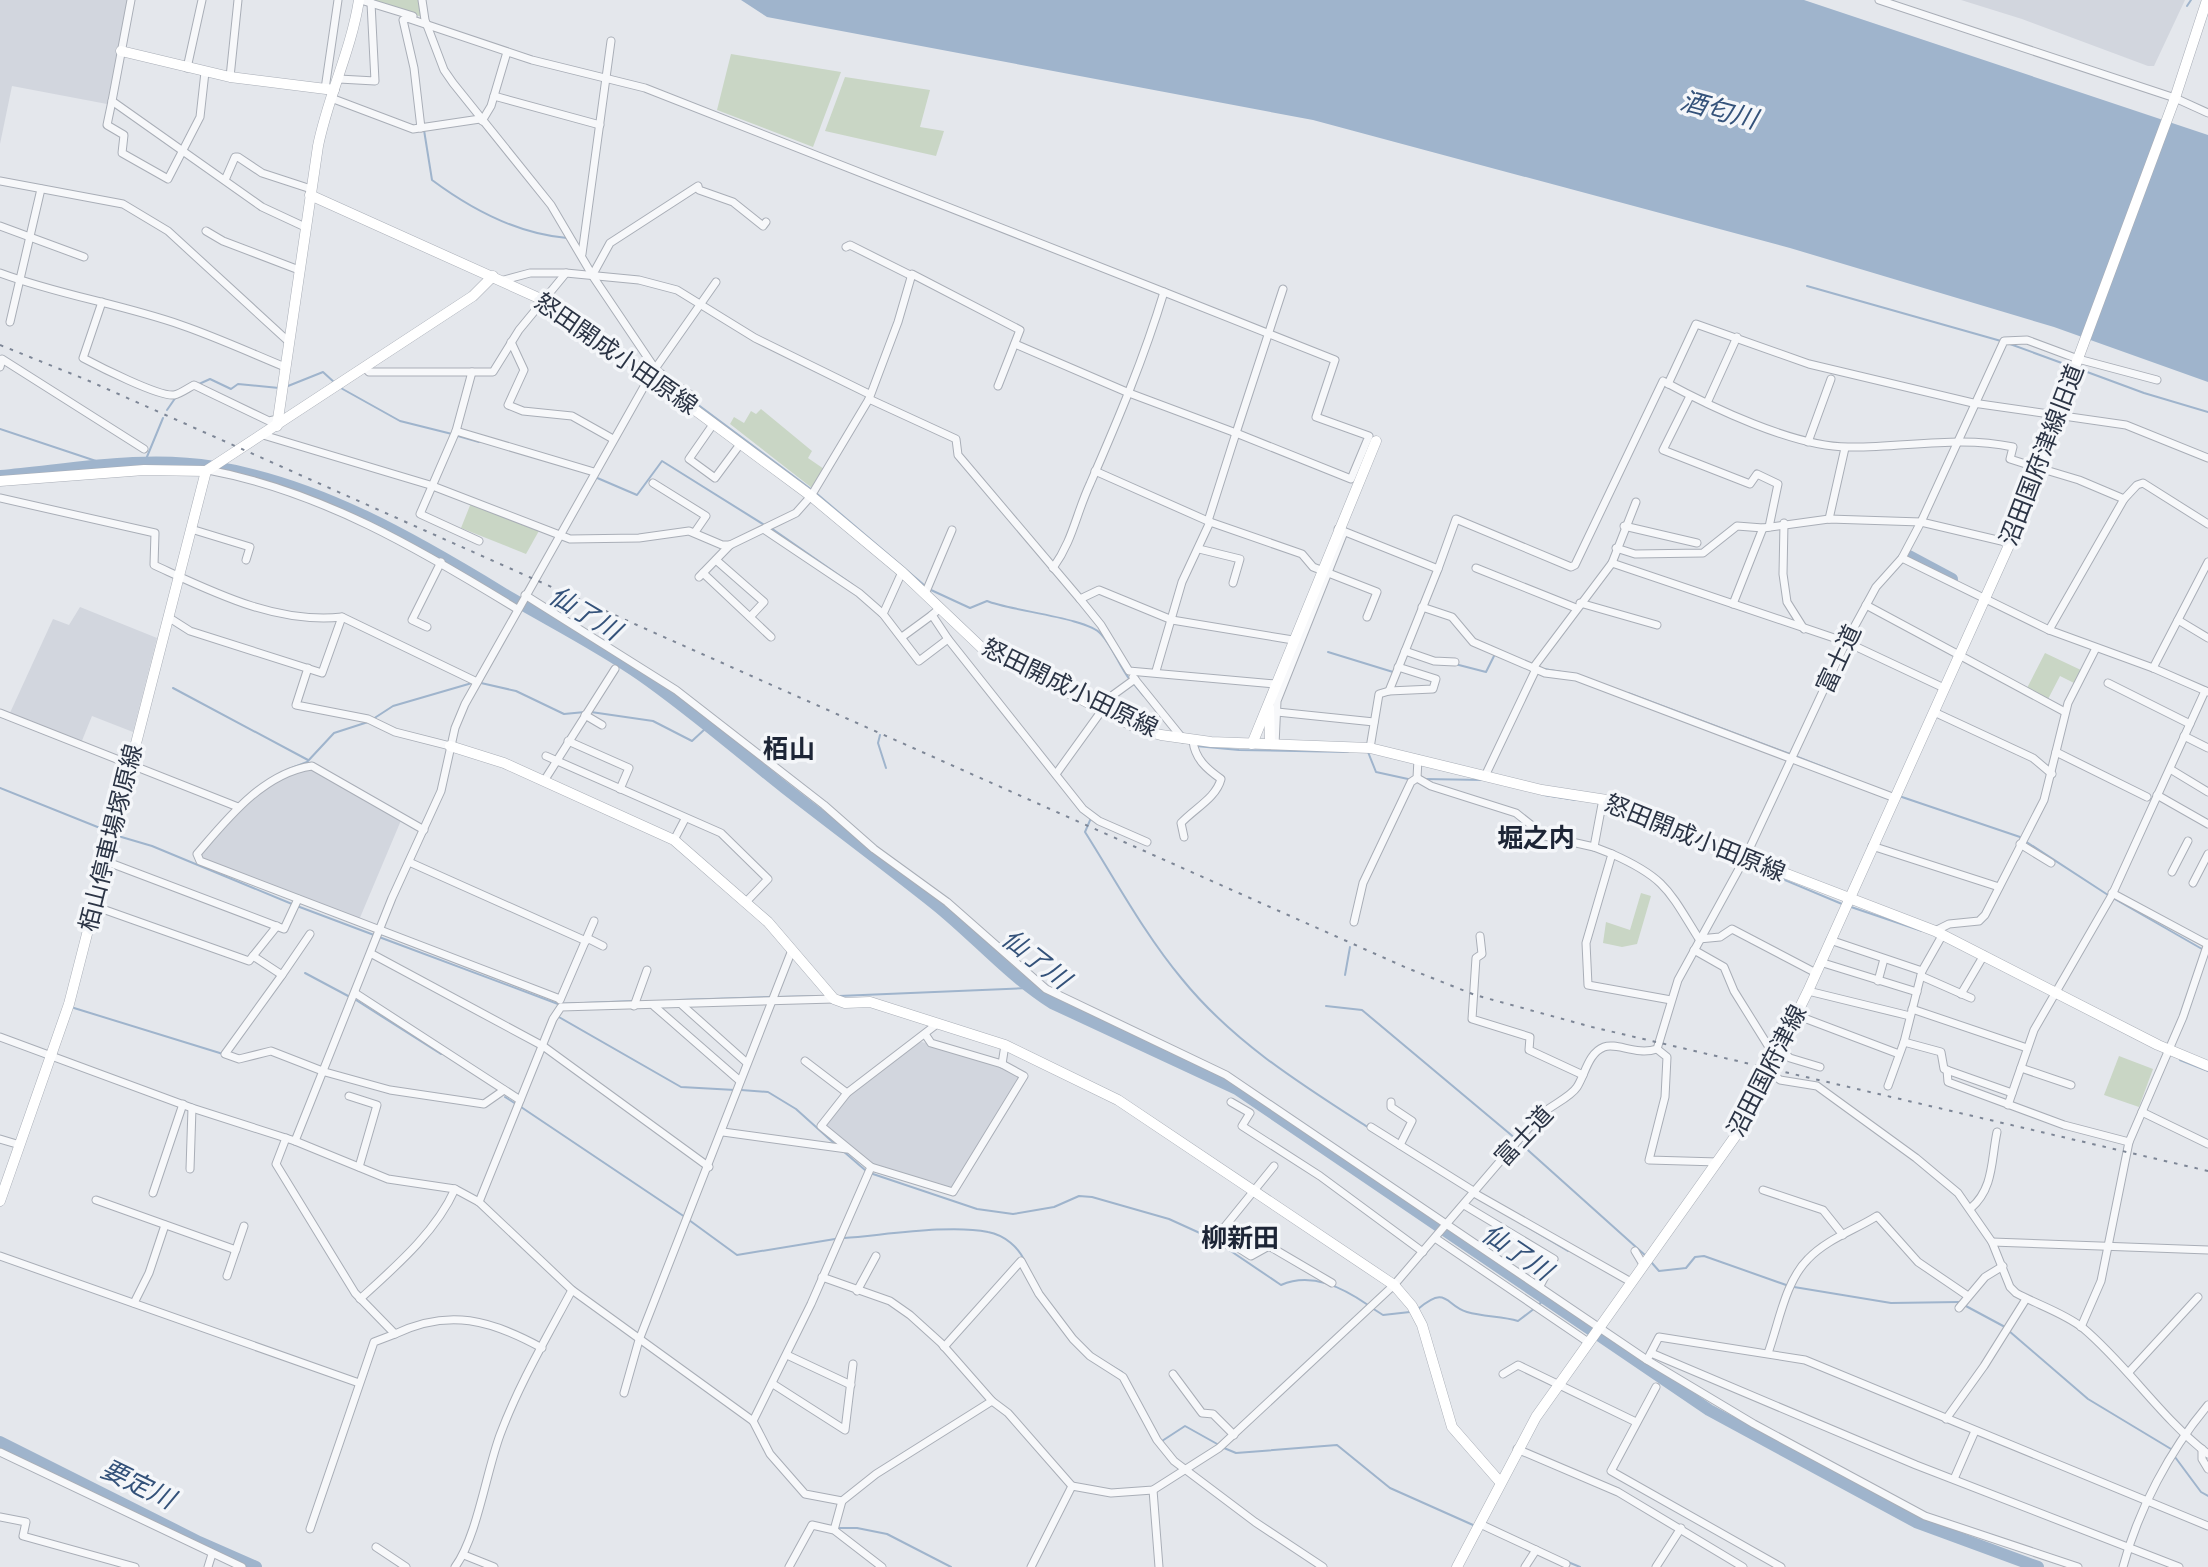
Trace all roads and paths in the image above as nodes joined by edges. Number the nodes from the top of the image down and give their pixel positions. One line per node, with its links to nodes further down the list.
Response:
1 (131, 0): 13 (street)
2 (202, 0): 15 (street)
3 (238, 0): 17 (street)
4 (338, 0): 20 (street)
5 (359, 0): 19 (main road)
6 (422, 0): 11 (street)
7 (1879, 0): 22 (street)
8 (2207, 0): 22 (main road, 沼田国府津線旧道)
9 (367, 2): 10 (street); 19 (street)
10 (408, 16): 11 (street); 27 (street)
11 (426, 23): 14 (street); 25 (street)
12 (611, 41): 18 (street)
13 (121, 51): 15 (main road); 23 (street)
14 (507, 52): 18 (street); 21 (street)
15 (187, 68): 16 (main road)
16 (205, 72): 17 (main road); 28 (street)
17 (230, 77): 20 (main road)
18 (606, 78): 26 (street); 51 (street)
19 (339, 79): 20 (main road)
20 (330, 92): 27 (street); 32 (main road)
21 (494, 96): 25 (street); 26 (street)
22 (2175, 98): 24 (street); 62 (main road, 沼田国府津線旧道)
23 (112, 101): 28 (street); 28 (street)
24 (2208, 113)
25 (481, 120): 27 (street); 39 (street)
26 (600, 125): 39 (street)
27 (421, 128)
28 (182, 151): 29 (street)
29 (225, 180): 32 (street); 35 (street)
30 (0, 181): 31 (street)
31 (41, 189): 37 (street); 58 (street)
32 (311, 192): 35 (main road); 46 (main road, 怒田開成小田原線)
33 (766, 222): 44 (street)
34 (0, 226): 37 (street)
35 (305, 228): 41 (main road)
36 (206, 231): 41 (street)
37 (30, 237): 40 (street); 48 (street)
38 (846, 247): 45 (street)
39 (582, 255): 44 (street)
40 (84, 257)
41 (299, 270): 58 (main road)
42 (566, 272): 44 (street); 47 (street); 52 (street)
43 (0, 273): 48 (street)
44 (591, 274): 54 (street); 65 (street)
45 (910, 275): 60 (street); 73 (street)
46 (493, 276): 47 (main road, 怒田開成小田原線); 64 (main road)
47 (504, 280): 52 (main road, 怒田開成小田原線)
48 (20, 281): 53 (street); 55 (street)
49 (716, 282): 54 (street)
50 (1283, 289): 56 (street)
51 (1164, 292): 56 (street); 71 (street)
52 (542, 299): 59 (street); 65 (main road, 怒田開成小田原線)
53 (102, 302): 63 (street); 77 (street)
54 (699, 303): 65 (street); 73 (street)
55 (10, 322)
56 (1269, 333): 80 (street); 80 (street)
57 (1737, 337): 69 (street); 74 (street); 75 (street)
58 (289, 342): 63 (main road)
59 (511, 342): 66 (street); 82 (street)
60 (1016, 344): 70 (street); 71 (street)
61 (2, 359): 88 (street)
62 (2077, 362): 68 (street); 75 (street, 富士道); 90 (main road, 沼田国府津線旧道, bridge)
63 (285, 367): 77 (main road)
64 (365, 368): 66 (street); 77 (main road)
65 (653, 371): 78 (main road, 怒田開成小田原線); 82 (street)
66 (472, 372): 79 (street)
67 (1831, 379): 84 (street)
68 (2158, 380)
69 (1668, 384): 72 (street); 128 (street)
70 (998, 386)
71 (1129, 393): 80 (street); 92 (street)
72 (1690, 396): 74 (street); 107 (street)
73 (869, 397): 97 (street); 126 (street)
74 (1707, 403): 84 (street)
75 (1973, 403): 76 (street); 86 (street, 富士道)
76 (2050, 414): 89 (street); 90 (street)
77 (278, 423): 81 (main road)
78 (713, 423): 85 (main road, 怒田開成小田原線); 85 (street)
79 (456, 431): 93 (street); 96 (street)
80 (1236, 433): 102 (street)
81 (263, 435): 91 (main road); 96 (street)
82 (613, 439): 93 (street)
83 (1376, 442): 111 (main road)
84 (1808, 442): 87 (street)
85 (741, 443): 97 (main road, 怒田開成小田原線)
86 (1955, 443): 87 (street); 90 (street); 103 (street, 富士道)
87 (1845, 447): 101 (street)
88 (144, 449)
89 (2208, 458)
90 (2035, 467): 99 (street); 116 (main road, 沼田国府津線旧道)
91 (207, 471): 94 (main road); 108 (main road, 栢山停車場塚原線); 123 (street)
92 (1096, 471): 102 (street); 126 (street)
93 (594, 472): 113 (street)
94 (0, 481)
95 (653, 482): 112 (street)
96 (430, 485): 113 (street); 114 (street)
97 (811, 496): 109 (street); 129 (main road, 怒田開成小田原線)
98 (0, 498): 131 (street)
99 (2124, 499): 105 (street); 153 (street)
100 (1636, 502): 106 (street)
101 (1829, 519): 103 (street); 104 (street)
102 (1209, 522): 119 (street); 130 (street)
103 (1921, 522): 116 (street); 120 (street, 富士道)
104 (1784, 523): 107 (street); 152 (street)
105 (2208, 524)
106 (1624, 526): 115 (street); 118 (street)
107 (1766, 528): 118 (street); 137 (street)
108 (191, 529): 122 (street); 131 (main road, 栢山停車場塚原線)
109 (765, 530): 117 (street); 143 (street)
110 (952, 530): 133 (street)
111 (1341, 530): 128 (street); 130 (main road)
112 (695, 532): 113 (street); 117 (street)
113 (559, 535): 134 (street)
114 (479, 541)
115 (1697, 543)
116 (2010, 543): 135 (main road, 沼田国府津線旧道)
117 (730, 545): 121 (street)
118 (1616, 548): 124 (street)
119 (1199, 549): 132 (street); 148 (street)
120 (1902, 558): 135 (street); 138 (street, 富士道)
121 (716, 560): 146 (street); 146 (street)
122 (246, 561)
123 (441, 562): 141 (street); 151 (street)
124 (1612, 562): 137 (street); 139 (street)
125 (2208, 562): 149 (street)
126 (1053, 568): 136 (street)
127 (1476, 568): 139 (street)
128 (1438, 569): 140 (street)
129 (902, 572): 133 (main road, 怒田開成小田原線); 143 (street)
130 (1324, 572): 147 (street); 158 (main road); 180 (street)
131 (180, 577): 144 (main road, 栢山停車場塚原線); 145 (street)
132 (1233, 583)
133 (925, 594): 142 (main road, 怒田開成小田原線)
134 (524, 597): 141 (street); 340 (street)
135 (1985, 598): 153 (street); 162 (main road, 沼田国府津線旧道)
136 (1080, 599): 148 (street); 169 (street)
137 (1732, 604): 152 (street)
138 (1866, 605): 159 (street, 富士道); 162 (street)
139 (1578, 606): 150 (street); 167 (street)
140 (1422, 607): 161 (street); 167 (street)
141 (517, 609): 172 (street)
142 (936, 612): 155 (street); 157 (street); 179 (main road, 怒田開成小田原線)
143 (883, 614): 155 (street)
144 (168, 617): 166 (street); 201 (main road, 栢山停車場塚原線)
145 (342, 617): 166 (street); 172 (street)
146 (750, 617): 154 (street)
147 (1367, 617)
148 (1172, 620): 158 (street); 170 (street)
149 (2178, 620): 156 (street); 165 (street)
150 (1657, 625)
151 (427, 627)
152 (1804, 629): 159 (street)
153 (2049, 630): 160 (street)
154 (771, 637)
155 (902, 637): 157 (street)
156 (2208, 638)
157 (948, 639): 203 (street)
158 (1293, 640): 174 (main road)
159 (1846, 642): 175 (street); 198 (street, 富士道)
160 (2096, 648): 165 (street); 182 (street)
161 (1405, 651): 163 (street); 164 (street)
162 (1959, 655): 175 (main road, 沼田国府津線旧道); 182 (street)
163 (1455, 662)
164 (1398, 667): 176 (street); 176 (street)
165 (2153, 667): 177 (street)
166 (308, 668): 193 (street)
167 (1534, 668): 198 (street); 204 (street)
168 (615, 669): 184 (street)
169 (1129, 671): 170 (street); 171 (street)
170 (1156, 671): 174 (street)
171 (1135, 679): 179 (street); 189 (street)
172 (477, 682): 193 (street)
173 (2108, 683): 186 (street)
174 (1276, 684): 178 (main road)
175 (1944, 688): 181 (main road, 沼田国府津線旧道)
176 (1389, 691): 185 (street)
177 (2206, 692): 186 (street)
178 (1269, 701): 191 (main road); 192 (main road)
179 (1105, 711): 189 (main road, 怒田開成小田原線); 203 (street)
180 (1277, 712): 185 (street); 192 (street)
181 (1934, 712): 205 (street); 210 (main road, 沼田国府津線旧道)
182 (2065, 712): 196 (street)
183 (0, 713): 201 (street)
184 (586, 713): 187 (street); 190 (street)
185 (1374, 722): 194 (street)
186 (2190, 724): 188 (street)
187 (603, 725)
188 (2184, 736): 195 (street); 202 (street)
189 (1183, 739): 191 (main road, 怒田開成小田原線); 218 (street)
190 (568, 741): 200 (street); 208 (street)
191 (1252, 744): 192 (main road, 怒田開成小田原線)
192 (1273, 745): 194 (main road, 怒田開成小田原線)
193 (450, 746): 207 (main road); 217 (street)
194 (1370, 748): 199 (main road, 怒田開成小田原線)
195 (2208, 748)
196 (2056, 752): 205 (street); 212 (street)
197 (546, 756): 200 (street)
198 (1793, 757): 210 (street); 228 (street, 富士道)
199 (1418, 759): 204 (main road, 怒田開成小田原線); 206 (street)
200 (555, 761): 207 (street); 208 (street)
201 (130, 764): 214 (street); 227 (main road, 栢山停車場塚原線)
202 (2170, 769): 209 (street); 211 (street)
203 (1056, 774): 222 (street)
204 (1486, 774): 213 (main road, 怒田開成小田原線)
205 (2052, 774): 220 (street)
206 (1417, 778): 224 (street); 240 (street)
207 (544, 781): 219 (main road)
208 (620, 789): 215 (street)
209 (2208, 792)
210 (1896, 795): 223 (main road, 沼田国府津線旧道)
211 (2157, 795): 216 (street); 234 (street)
212 (2147, 797)
213 (1603, 802): 224 (street); 228 (main road, 怒田開成小田原線)
214 (235, 805): 217 (street); 235 (street)
215 (685, 819): 219 (street); 237 (street)
216 (2208, 824)
217 (424, 830): 229 (street)
218 (1184, 837)
219 (674, 840): 237 (main road)
220 (2022, 841): 230 (street); 233 (street)
221 (2188, 841): 231 (street)
222 (1147, 842)
223 (1872, 846): 233 (street); 236 (main road, 沼田国府津線旧道)
224 (1594, 847): 225 (street)
225 (1612, 854): 247 (street); 270 (street)
226 (2208, 854): 232 (street)
227 (105, 861): 238 (main road, 栢山停車場塚原線); 241 (street)
228 (1744, 861): 236 (main road, 怒田開成小田原線); 247 (street, 富士道)
229 (409, 862): 242 (street); 246 (street)
230 (2051, 863)
231 (2172, 872)
232 (2193, 883)
233 (1999, 887): 243 (street)
234 (2111, 896): 250 (street); 265 (street)
235 (298, 898): 241 (street); 242 (street)
236 (1848, 899): 243 (main road); 248 (main road, 沼田国府津線)
237 (745, 903): 251 (main road)
238 (94, 906): 255 (street); 289 (main road, 栢山停車場塚原線)
239 (594, 921): 246 (street)
240 (1354, 922)
241 (277, 926): 255 (street)
242 (381, 930): 253 (street); 275 (street)
243 (1939, 932): 254 (main road); 260 (street)
244 (310, 934): 261 (street)
245 (1480, 936): 299 (street)
246 (586, 939): 249 (street); 275 (street)
247 (1699, 939): 252 (street, 富士道); 259 (street)
248 (1830, 940): 256 (street); 257 (main road, 沼田国府津線)
249 (603, 946)
250 (2206, 947): 286 (street)
251 (792, 950): 268 (main road); 271 (street)
252 (1694, 950): 270 (street, 富士道); 287 (street)
253 (372, 954): 266 (street); 283 (street)
254 (1983, 955): 265 (main road); 267 (street)
255 (253, 956): 261 (street)
256 (1884, 959): 260 (street); 262 (street)
257 (1820, 962): 259 (main road, 沼田国府津線); 262 (street)
258 (647, 970): 272 (street)
259 (1816, 973): 263 (main road, 沼田国府津線)
260 (1921, 974): 264 (street); 267 (street)
261 (282, 975): 298 (street)
262 (1878, 981): 264 (street)
263 (1808, 991): 276 (street); 277 (main road, 沼田国府津線)
264 (1917, 992): 276 (street)
265 (2056, 992): 284 (street); 286 (main road)
266 (355, 993): 298 (street); 303 (street)
267 (1961, 994): 269 (street)
268 (831, 996): 271 (street); 278 (main road)
269 (1971, 998)
270 (1671, 1000): 285 (street, 富士道)
271 (772, 1001): 273 (street); 291 (street)
272 (635, 1003): 274 (street); 275 (street)
273 (681, 1004): 274 (street); 291 (street)
274 (653, 1006): 300 (street)
275 (559, 1007): 283 (street)
276 (1911, 1012): 281 (street); 284 (street)
277 (1796, 1016): 287 (main road, 沼田国府津線); 288 (street)
278 (937, 1024): 279 (street); 282 (main road)
279 (925, 1034): 292 (street); 304 (street)
280 (0, 1037): 289 (street)
281 (1904, 1042): 288 (street); 296 (street)
282 (1005, 1045): 292 (street); 331 (main road)
283 (543, 1046): 307 (street); 327 (street)
284 (2027, 1048): 295 (street)
285 (1657, 1049): 299 (street, 富士道); 324 (street)
286 (2169, 1050): 293 (main road); 313 (street)
287 (1779, 1052): 294 (street); 297 (main road, 沼田国府津線)
288 (1899, 1054): 302 (street)
289 (52, 1055): 310 (street); 321 (main road, 栢山停車場塚原線)
290 (805, 1061): 304 (street)
291 (747, 1063): 300 (street)
292 (1002, 1064): 328 (street)
293 (2208, 1066)
294 (1820, 1067)
295 (2021, 1068): 301 (street); 305 (street)
296 (1947, 1070): 305 (street); 311 (street)
297 (1770, 1071): 324 (main road, 沼田国府津線); 339 (street)
298 (325, 1072): 303 (street); 318 (street)
299 (1583, 1075): 334 (street, 富士道)
300 (740, 1081): 315 (street)
301 (2071, 1085)
302 (1888, 1086)
303 (505, 1090): 307 (street)
304 (847, 1093): 323 (street)
305 (2012, 1093): 311 (street)
306 (349, 1096): 326 (street)
307 (520, 1100): 337 (street)
308 (1231, 1102): 350 (street)
309 (1391, 1102): 322 (street)
310 (183, 1104): 312 (street); 333 (street)
311 (2008, 1105): 319 (street)
312 (192, 1108): 318 (street); 329 (street)
313 (2142, 1112): 319 (street); 320 (street)
314 (1371, 1127): 322 (street)
315 (723, 1132): 323 (street); 327 (street)
316 (1997, 1132): 339 (street)
317 (0, 1139): 321 (street)
318 (291, 1140): 326 (street); 364 (street)
319 (2129, 1142): 346 (street)
320 (2208, 1144)
321 (20, 1145): 335 (main road, 栢山停車場塚原線)
322 (1400, 1145): 334 (street)
323 (847, 1149): 328 (street)
324 (1718, 1162): 353 (main road, 沼田国府津線)
325 (1274, 1166): 331 (street)
326 (359, 1167): 330 (street)
327 (709, 1167): 370 (street)
328 (871, 1167): 356 (street)
329 (190, 1169)
330 (456, 1189): 337 (street); 364 (street)
331 (1255, 1189): 358 (street); 359 (main road)
332 (1763, 1190): 343 (street)
333 (153, 1193)
334 (1473, 1194): 338 (street, 富士道); 357 (street)
335 (0, 1200)
336 (96, 1200): 341 (street)
337 (480, 1202): 361 (street)
338 (1464, 1205): 340 (street, 富士道); 360 (street)
339 (1970, 1208): 345 (street)
340 (1447, 1223): 344 (street, 富士道); 360 (street)
341 (165, 1225): 347 (street); 366 (street)
342 (244, 1226): 347 (street)
343 (1843, 1235): 354 (street); 374 (street)
344 (1435, 1238): 350 (street, 富士道); 371 (street)
345 (1992, 1242): 346 (street); 354 (street)
346 (2108, 1247): 348 (street); 368 (street)
347 (236, 1250): 355 (street)
348 (2208, 1250)
349 (1635, 1251): 353 (street)
350 (1423, 1252): 359 (street, 富士道)
351 (0, 1256): 366 (street)
352 (876, 1256): 362 (street)
353 (1647, 1262): 357 (main road, 沼田国府津線)
354 (2003, 1266): 365 (street)
355 (227, 1276)
356 (822, 1277): 362 (street); 375 (street)
357 (1631, 1282): 367 (main road, 沼田国府津線)
358 (1332, 1283)
359 (1394, 1284): 394 (street, 富士道); 402 (main road)
360 (1540, 1286): 367 (street)
361 (572, 1290): 370 (street); 373 (street)
362 (857, 1291): 372 (street)
363 (2198, 1297): 378 (street)
364 (360, 1299): 369 (street)
365 (2026, 1299): 368 (street); 389 (street)
366 (134, 1303): 381 (street)
367 (1599, 1326): 371 (main road, 沼田国府津線); 376 (street)
368 (2081, 1327): 378 (street)
369 (395, 1334): 373 (street); 381 (street)
370 (639, 1340): 386 (street); 390 (street)
371 (1589, 1341): 383 (main road, 沼田国府津線)
372 (944, 1347): 387 (street); 398 (street)
373 (541, 1348): 418 (street)
374 (1768, 1353): 376 (street); 389 (street)
375 (787, 1355): 382 (street); 384 (street)
376 (1649, 1356): 400 (street); 436 (street)
377 (853, 1364): 384 (street)
378 (2129, 1372): 393 (street)
379 (1173, 1374): 394 (street)
380 (1503, 1374): 383 (street)
381 (359, 1383): 412 (street)
382 (773, 1384): 384 (street); 390 (street)
383 (1559, 1384): 391 (street); 395 (main road, 沼田国府津線)
384 (851, 1385)
385 (1656, 1387): 391 (street)
386 (624, 1393)
387 (992, 1401): 403 (street); 407 (street)
388 (2208, 1405): 393 (street)
389 (1946, 1419): 392 (street)
390 (754, 1421): 407 (street)
391 (1636, 1422): 401 (street)
392 (1975, 1431): 400 (street); 406 (street)
393 (2185, 1434): 397 (street); 406 (street)
394 (1234, 1435): 398 (street, 富士道)
395 (1517, 1449): 402 (main road, 沼田国府津線); 405 (street)
396 (0, 1452): 417 (street)
397 (2205, 1452): 399 (street)
398 (1183, 1469): 404 (street, 富士道); 431 (street)
399 (2208, 1469)
400 (1954, 1479): 414 (street)
401 (1626, 1481): 405 (street); 435 (street)
402 (1500, 1482): 409 (main road, 沼田国府津線)
403 (1072, 1486): 404 (street); 429 (street)
404 (1153, 1490): 430 (street)
405 (1618, 1492): 411 (street)
406 (2148, 1501): 410 (street); 414 (street)
407 (842, 1502): 413 (street)
408 (0, 1517): 421 (street)
409 (1480, 1524): 416 (street); 420 (main road, 沼田国府津線)
410 (2208, 1526)
411 (1681, 1528): 433 (street); 434 (street)
412 (310, 1529)
413 (834, 1530): 427 (street); 428 (street)
414 (2129, 1546): 437 (street); 438 (street)
415 (376, 1547): 424 (street)
416 (1536, 1550): 419 (street); 432 (street)
417 (212, 1554): 422 (street); 423 (street)
418 (464, 1555): 425 (street); 426 (street)
419 (1566, 1564)
420 (1460, 1566)
421 (135, 1567)
422 (208, 1567)
423 (242, 1567)
424 (406, 1567)
425 (455, 1567)
426 (494, 1567)
427 (789, 1567)
428 (881, 1567)
429 (1031, 1567)
430 (1159, 1567)
431 (1323, 1567)
432 (1525, 1567)
433 (1656, 1567)
434 (1743, 1567)
435 (1782, 1567)
436 (2078, 1567)
437 (2123, 1567)
438 (2179, 1567)

